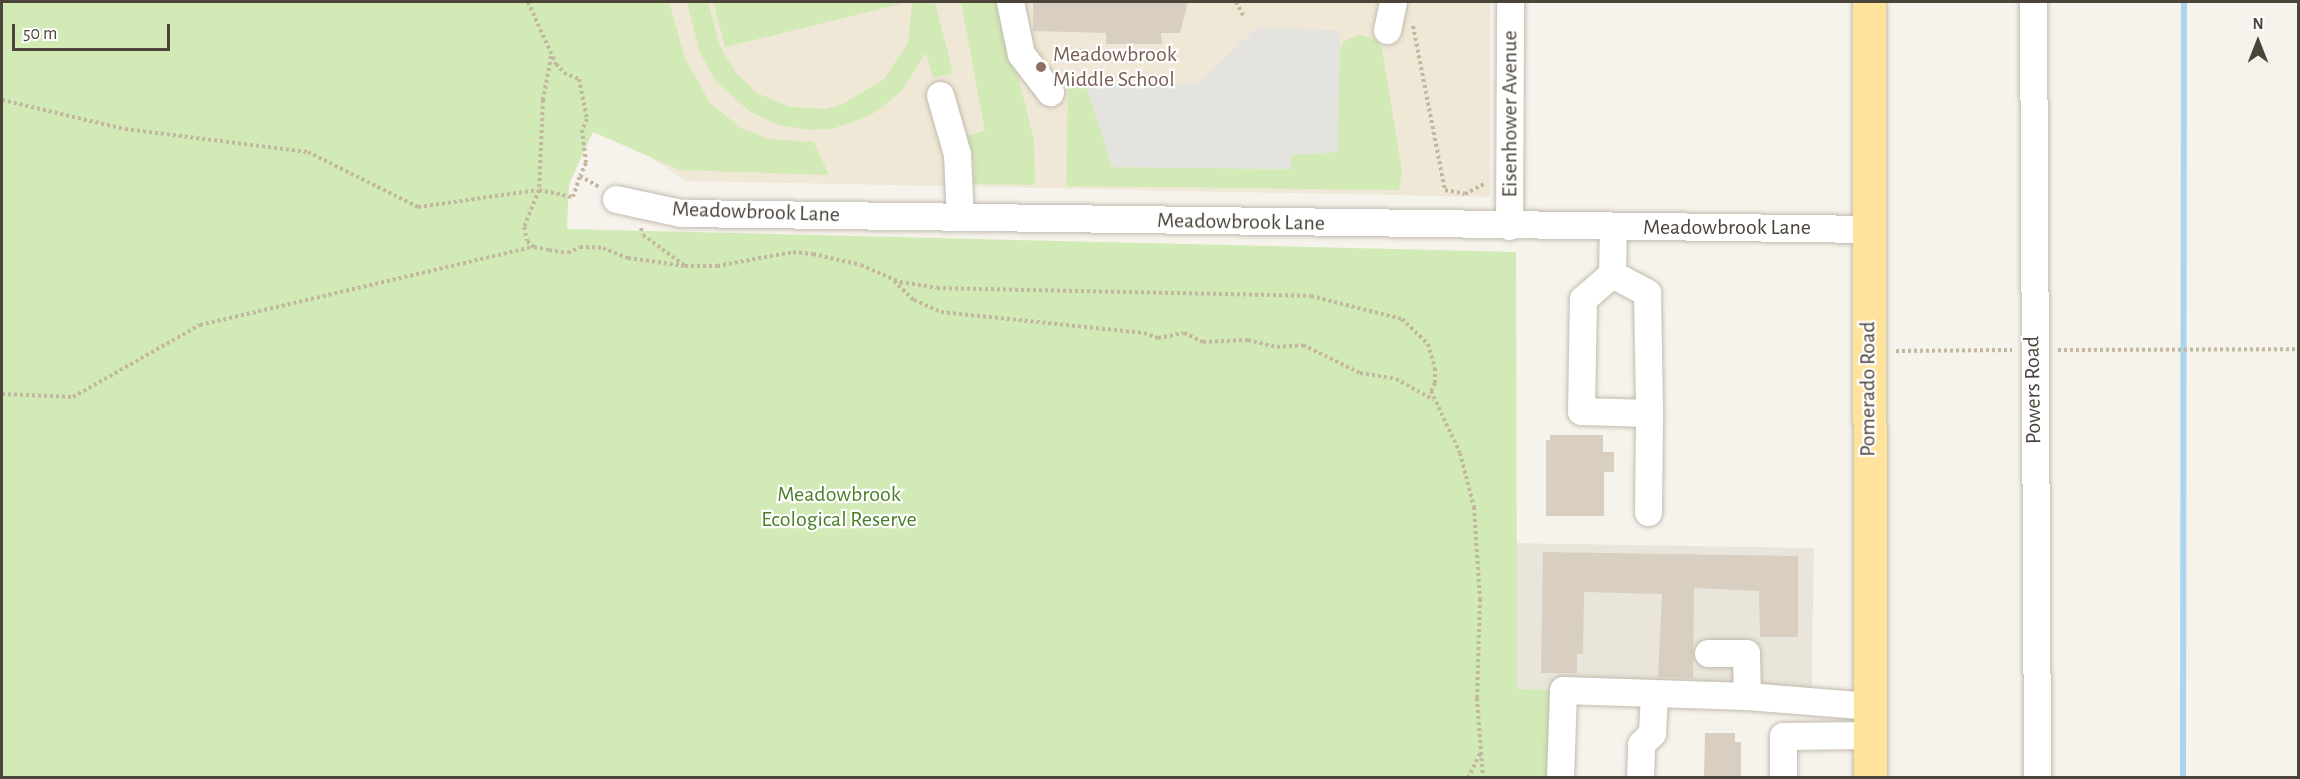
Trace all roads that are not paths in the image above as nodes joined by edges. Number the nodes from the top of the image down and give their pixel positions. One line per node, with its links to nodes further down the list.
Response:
1 (1010, 2): 7 (street)
2 (1393, 2): 6 (street)
3 (1510, 2): 11 (street, Eisenhower Avenue)
4 (1869, 2): 13 (main road, Pomerado Road)
5 (2033, 2): 25 (street, Powers Road)
6 (1387, 30)
7 (1050, 92)
8 (940, 95): 10 (street)
9 (618, 199): 10 (street, Meadowbrook Lane)
10 (960, 217): 11 (street, Meadowbrook Lane)
11 (1509, 226): 12 (street, Meadowbrook Lane)
12 (1613, 227): 13 (street, Meadowbrook Lane); 14 (street)
13 (1868, 229): 20 (main road, Pomerado Road)
14 (1612, 274): 15 (street); 15 (street)
15 (1648, 413): 16 (street)
16 (1648, 512)
17 (1708, 653): 19 (street)
18 (1654, 693): 19 (street); 21 (street); 22 (street)
19 (1747, 696): 20 (street)
20 (1870, 721): 23 (street); 24 (main road, Pomerado Road)
21 (1560, 777)
22 (1640, 777)
23 (1783, 777)
24 (1870, 777)
25 (2037, 777)

